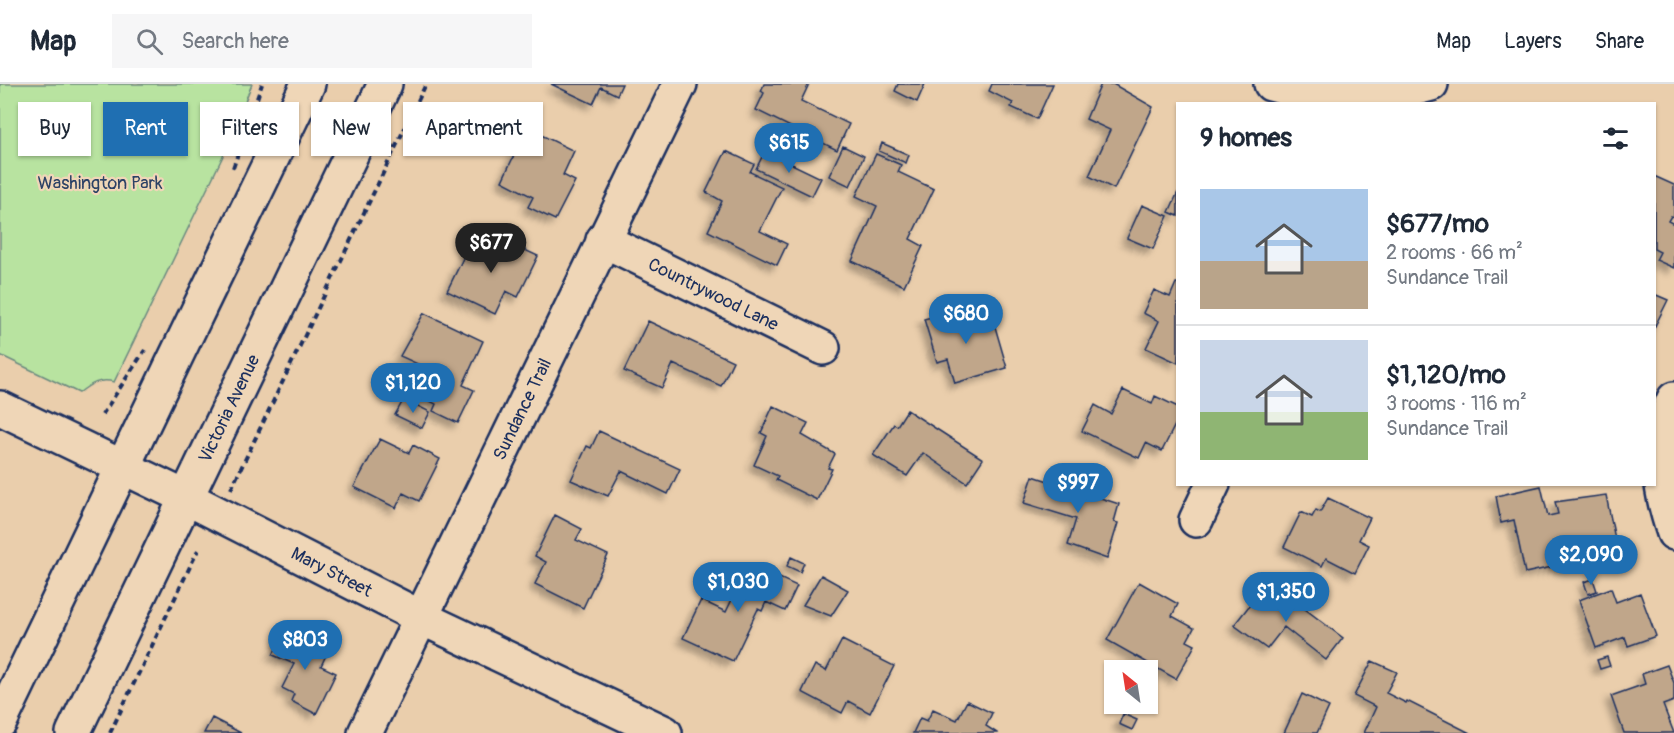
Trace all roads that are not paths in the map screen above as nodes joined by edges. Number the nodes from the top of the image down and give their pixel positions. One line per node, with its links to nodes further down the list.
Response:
1 (308, 84): 11 (street)
2 (385, 84): 13 (street, Victoria Avenue)
3 (680, 84): 7 (street, Sundance Trail)
4 (1271, 84): 6 (street)
5 (1431, 84): 6 (street)
6 (1309, 99)
7 (603, 240): 8 (street, Countrywood Lane); 16 (street, Sundance Trail)
8 (823, 348)
9 (1674, 399): 15 (street)
10 (0, 408): 11 (street, Mary Street)
11 (122, 466): 13 (street, Mary Street); 17 (street)
12 (1212, 486): 14 (street)
13 (187, 498): 16 (street, Mary Street); 18 (street, Victoria Avenue)
14 (1196, 520)
15 (1674, 533)
16 (420, 617): 19 (street, Sundance Trail); 20 (street, Mary Street)
17 (0, 723)
18 (73, 733)
19 (365, 733)
20 (665, 733)

